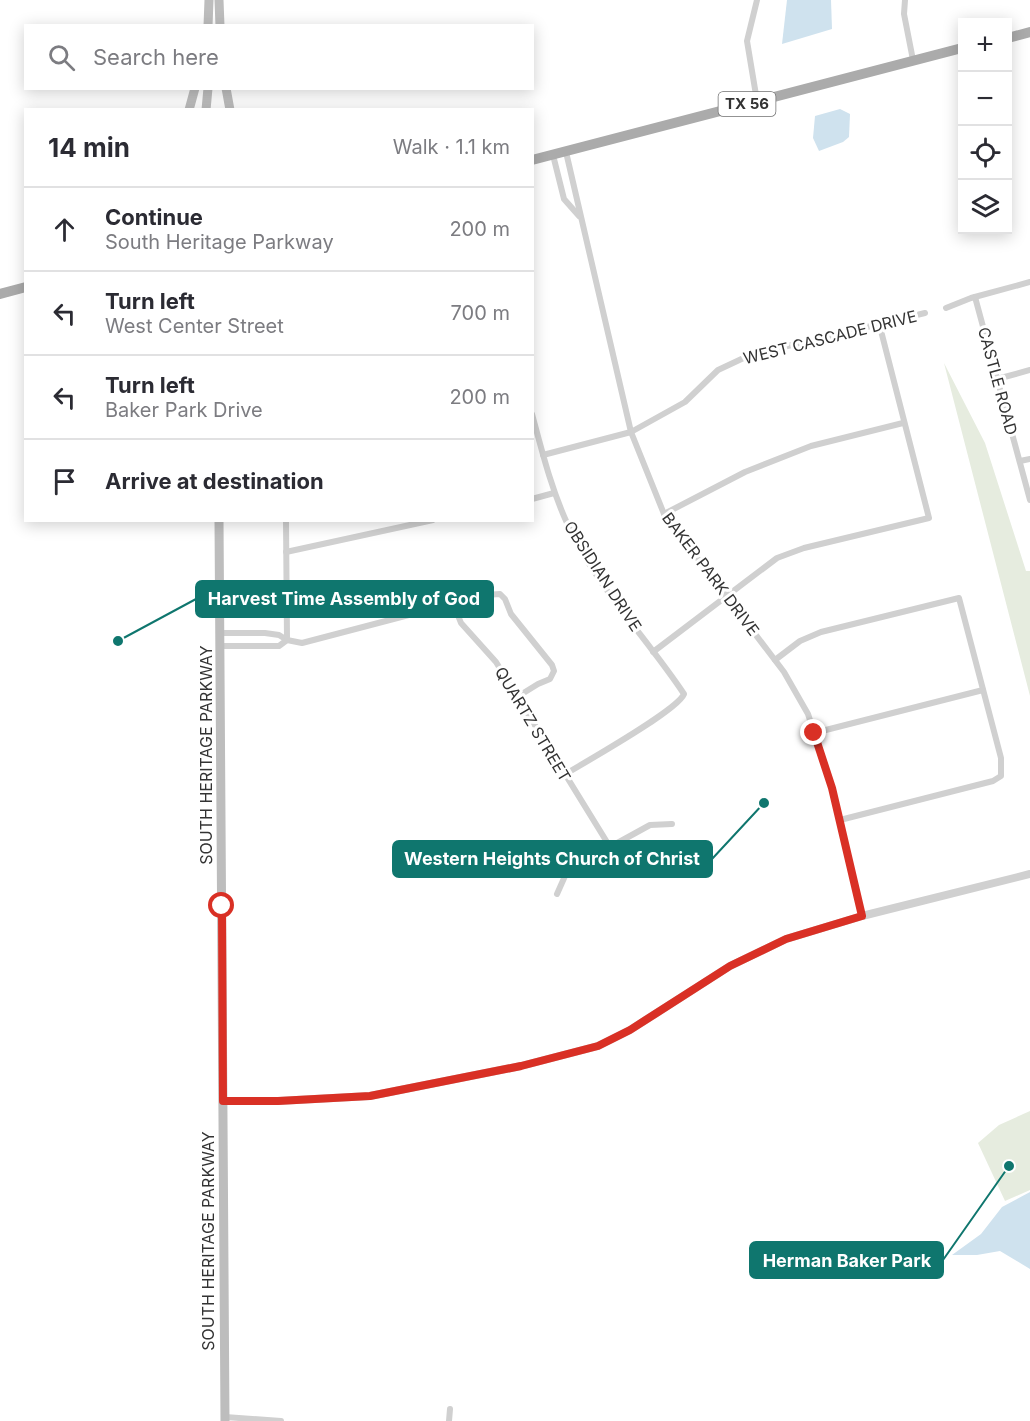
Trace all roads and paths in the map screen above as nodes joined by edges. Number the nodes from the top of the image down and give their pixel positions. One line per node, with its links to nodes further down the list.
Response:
1 (209, 0): 6 (main road)
2 (214, 0): 7 (main road)
3 (219, 0): 8 (main road)
4 (757, 0): 16 (street)
5 (905, 0): 12 (street)
6 (208, 24)
7 (213, 24)
8 (220, 24)
9 (1030, 32): 10 (main road)
10 (1012, 37)
11 (958, 49): 12 (main road, TX 56)
12 (913, 60): 16 (main road, TX 56)
13 (194, 90): 17 (main road)
14 (208, 90): 18 (main road)
15 (226, 90): 19 (main road)
16 (757, 101): 20 (main road, TX 56)
17 (190, 108)
18 (206, 108)
19 (230, 108)
20 (566, 152): 21 (main road, TX 56); 23 (street, BAKER PARK DRIVE)
21 (553, 155): 22 (main road, TX 56); 23 (street)
22 (534, 160)
23 (581, 218): 35 (street, BAKER PARK DRIVE)
24 (1030, 282): 27 (street)
25 (24, 288): 26 (main road)
26 (0, 294)
27 (975, 297): 28 (street); 32 (street, CASTLE ROAD)
28 (946, 308)
29 (926, 313): 30 (street, WEST CASCADE DRIVE)
30 (879, 323): 34 (street); 35 (street, WEST CASCADE DRIVE)
31 (1030, 370): 32 (street)
32 (997, 379): 38 (street, CASTLE ROAD)
33 (534, 421): 36 (street, OBSIDIAN DRIVE)
34 (903, 423): 42 (street); 47 (street)
35 (631, 432): 36 (street, WEST CASCADE DRIVE); 42 (street, BAKER PARK DRIVE)
36 (543, 455): 39 (street, OBSIDIAN DRIVE)
37 (1030, 459): 38 (street)
38 (1020, 461): 41 (street, CASTLE ROAD)
39 (554, 493): 40 (street); 52 (street, OBSIDIAN DRIVE)
40 (534, 498)
41 (1030, 500)
42 (664, 514): 47 (street, BAKER PARK DRIVE)
43 (219, 522): 49 (main road, SOUTH HERITAGE PARKWAY)
44 (286, 522): 46 (street)
45 (424, 522): 46 (street)
46 (286, 552): 50 (street)
47 (726, 597): 52 (street); 53 (street, BAKER PARK DRIVE)
48 (453, 603): 50 (street); 55 (street, QUARTZ STREET); 55 (street)
49 (220, 633): 50 (street); 51 (main road, SOUTH HERITAGE PARKWAY)
50 (288, 640): 51 (street)
51 (220, 646): 64 (main road, SOUTH HERITAGE PARKWAY)
52 (653, 652): 57 (street, OBSIDIAN DRIVE)
53 (775, 660): 54 (street); 56 (street, BAKER PARK DRIVE)
54 (983, 690): 56 (street); 58 (street)
55 (517, 697): 57 (street, QUARTZ STREET)
56 (814, 733): 58 (street, BAKER PARK DRIVE)
57 (564, 775): 60 (street, QUARTZ STREET)
58 (840, 820): 63 (street, BAKER PARK DRIVE)
59 (672, 824): 60 (street)
60 (610, 847): 62 (street)
61 (1030, 874): 63 (street)
62 (557, 894)
63 (862, 916): 64 (street)
64 (223, 1101): 66 (main road, SOUTH HERITAGE PARKWAY)
65 (450, 1409): 68 (street)
66 (225, 1419): 67 (street)
67 (281, 1421)
68 (449, 1421)

